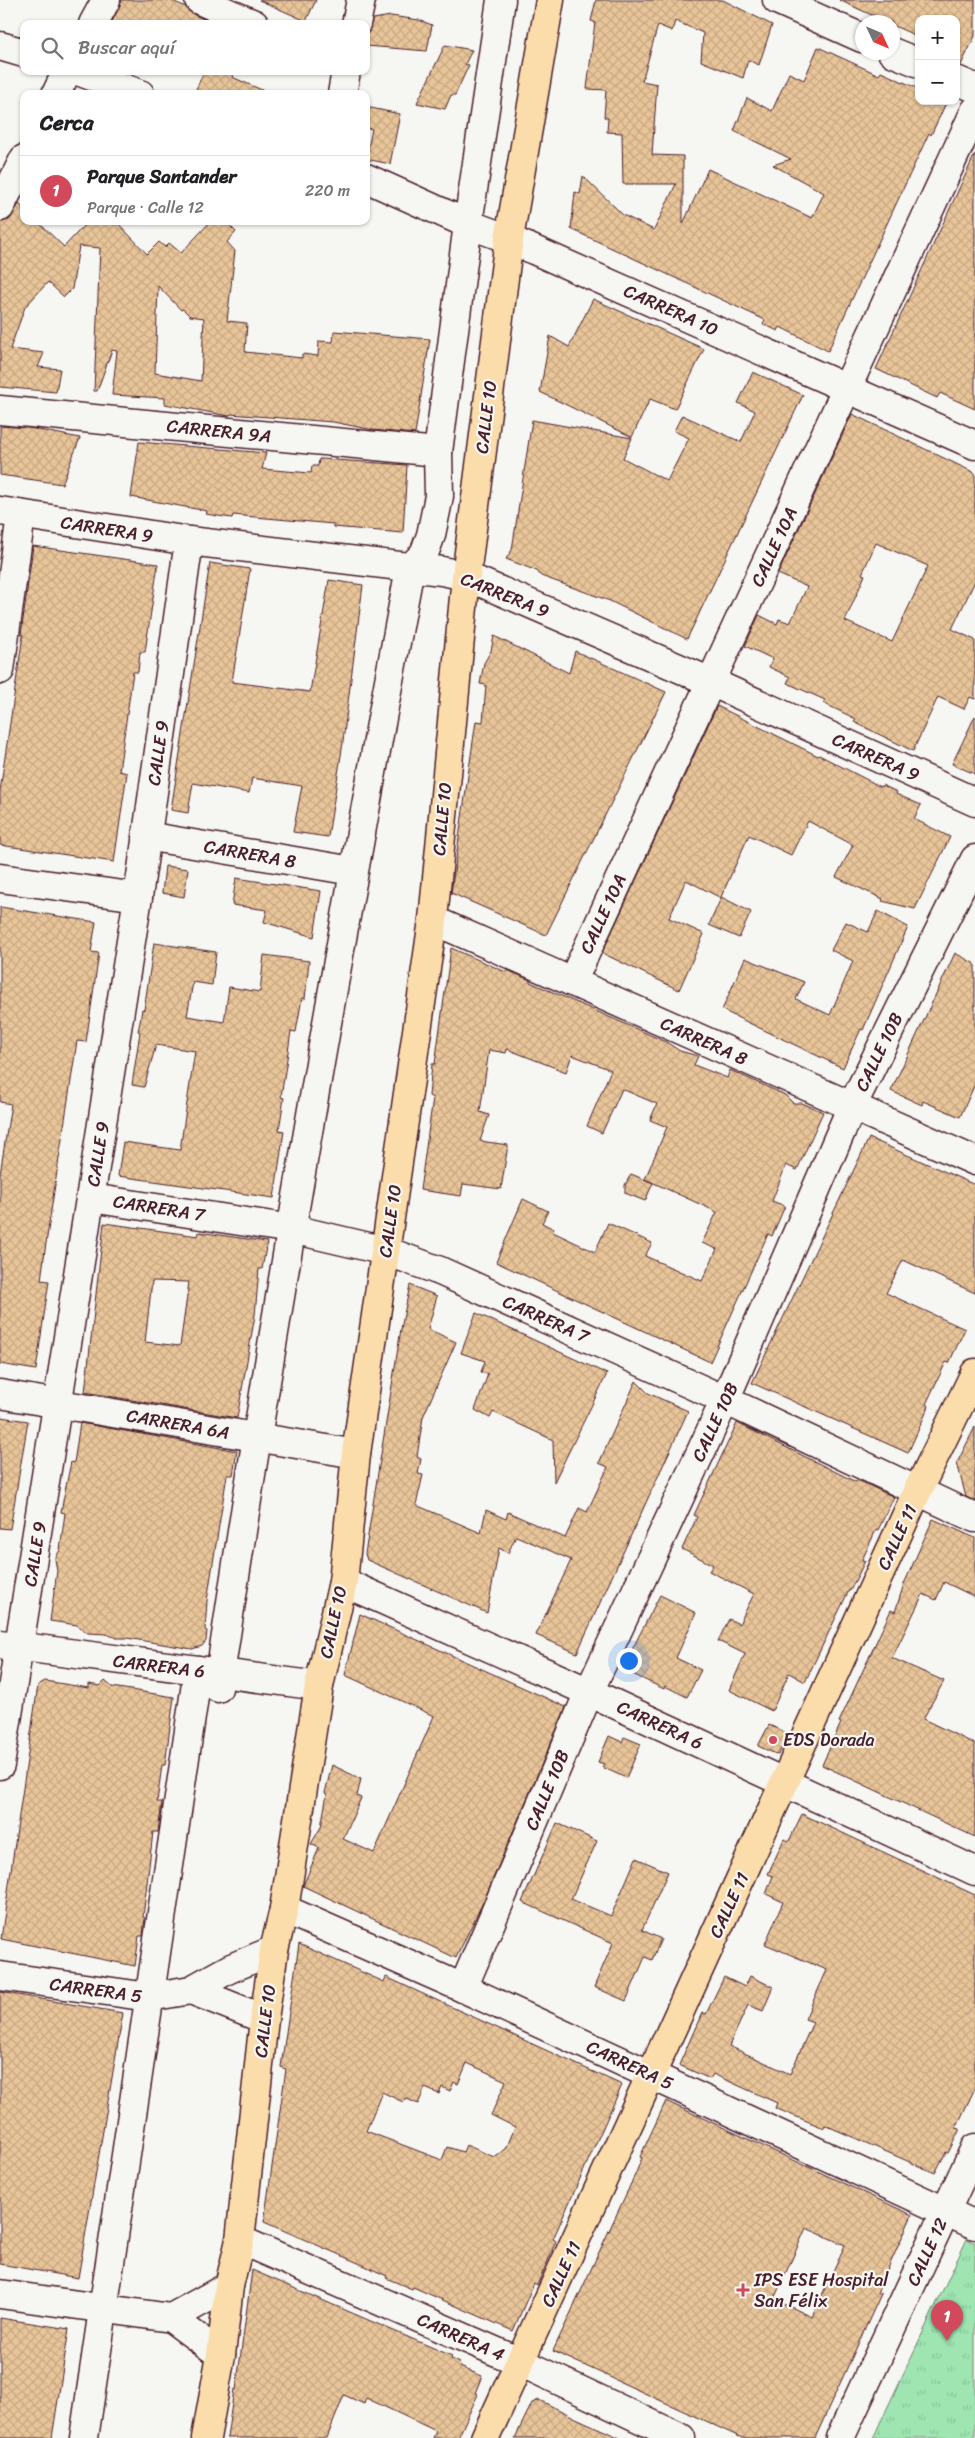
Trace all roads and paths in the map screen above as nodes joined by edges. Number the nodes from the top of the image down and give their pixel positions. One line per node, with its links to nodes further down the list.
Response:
1 (106, 0): 7 (street)
2 (199, 0): 8 (street)
3 (361, 0): 9 (street)
4 (502, 0): 27 (street)
5 (550, 0): 28 (main road, CALLE 10)
6 (777, 0): 10 (street)
7 (95, 20)
8 (245, 20)
9 (357, 20)
10 (855, 35)
11 (0, 46): 12 (street)
12 (20, 53)
13 (900, 55): 14 (street)
14 (915, 61)
15 (65, 75): 20 (street)
16 (89, 75): 21 (street)
17 (345, 75): 22 (street)
18 (960, 82): 19 (street)
19 (975, 88)
20 (58, 90)
21 (129, 90)
22 (343, 90)
23 (975, 111): 29 (street, CALLE 10A)
24 (20, 167): 26 (street)
25 (370, 180): 27 (street, CARRERA 10)
26 (0, 207)
27 (468, 224): 28 (street, CARRERA 10); 32 (street)
28 (509, 239): 29 (street, CARRERA 10); 36 (main road, CALLE 10)
29 (848, 388): 31 (street, CARRERA 10); 38 (street, CALLE 10A)
30 (0, 410): 32 (street, CARRERA 9A)
31 (975, 445)
32 (438, 452): 35 (street)
33 (11, 513): 34 (street, CARRERA 9); 37 (street)
34 (188, 541): 35 (street, CARRERA 9); 40 (street, CALLE 9)
35 (410, 568): 36 (street, CARRERA 9); 42 (street)
36 (466, 576): 38 (street, CARRERA 9); 45 (main road, CALLE 10)
37 (0, 670)
38 (710, 682): 39 (street, CARRERA 9); 46 (street, CALLE 10A)
39 (975, 802)
40 (146, 836): 42 (street, CARRERA 8); 44 (street, CALLE 9)
41 (975, 859): 47 (street, CALLE 10B)
42 (353, 871): 50 (street)
43 (0, 878): 44 (street)
44 (138, 897): 49 (street, CALLE 9)
45 (433, 920): 46 (street, CARRERA 8); 51 (main road, CALLE 10)
46 (572, 982): 47 (street, CARRERA 8)
47 (852, 1106): 48 (street, CARRERA 8); 54 (street, CALLE 10B)
48 (975, 1161)
49 (91, 1198): 50 (street, CARRERA 7); 55 (street, CALLE 9)
50 (292, 1230): 51 (street, CARRERA 7); 56 (street)
51 (386, 1251): 54 (street, CARRERA 7); 57 (main road, CALLE 10)
52 (975, 1373): 58 (main road, CALLE 11)
53 (0, 1394): 55 (street, CARRERA 6A)
54 (725, 1400): 58 (street, CARRERA 7); 63 (street, CALLE 10B)
55 (59, 1404): 56 (street, CARRERA 6A); 61 (street, CALLE 9)
56 (256, 1438): 57 (street, CARRERA 6A); 62 (street)
57 (356, 1454): 60 (main road, CALLE 10)
58 (917, 1492): 59 (street, CARRERA 7); 66 (main road, CALLE 11)
59 (975, 1518)
60 (343, 1582): 63 (street, CARRERA 6); 64 (main road, CALLE 10)
61 (9, 1656): 62 (street, CARRERA 6); 65 (street, CALLE 9)
62 (208, 1679): 64 (street, CARRERA 6); 73 (street)
63 (589, 1692): 66 (street, CARRERA 6); 71 (street, CALLE 10B)
64 (317, 1695): 68 (main road, CALLE 10)
65 (0, 1765)
66 (785, 1783): 67 (street, CARRERA 6); 75 (main road, CALLE 11)
67 (975, 1871)
68 (284, 1909): 69 (main road, CALLE 10); 71 (street, CARRERA 5)
69 (274, 1950): 72 (street, CARRERA 5); 74 (main road, CALLE 10)
70 (0, 1976): 73 (street, CARRERA 5)
71 (463, 1988): 75 (street, CARRERA 5)
72 (191, 1990): 73 (street, CARRERA 5); 74 (street)
73 (149, 1998): 82 (street)
74 (264, 2019): 79 (main road, CALLE 10)
75 (651, 2075): 77 (street, CARRERA 5); 85 (main road, CALLE 11)
76 (975, 2148): 77 (street, CALLE 12)
77 (946, 2211): 78 (street, CARRERA 5); 90 (street, CALLE 12)
78 (975, 2225)
79 (240, 2240): 80 (main road, CALLE 10); 85 (street, CARRERA 4)
80 (229, 2286): 83 (street); 84 (main road, CALLE 10)
81 (0, 2294): 82 (street)
82 (104, 2310): 83 (street); 86 (street)
83 (171, 2318): 84 (street)
84 (221, 2356): 87 (main road, CALLE 10)
85 (520, 2362): 88 (main road, CALLE 11); 89 (street, CARRERA 4)
86 (84, 2438)
87 (206, 2438)
88 (485, 2438)
89 (681, 2438)
90 (840, 2438)

